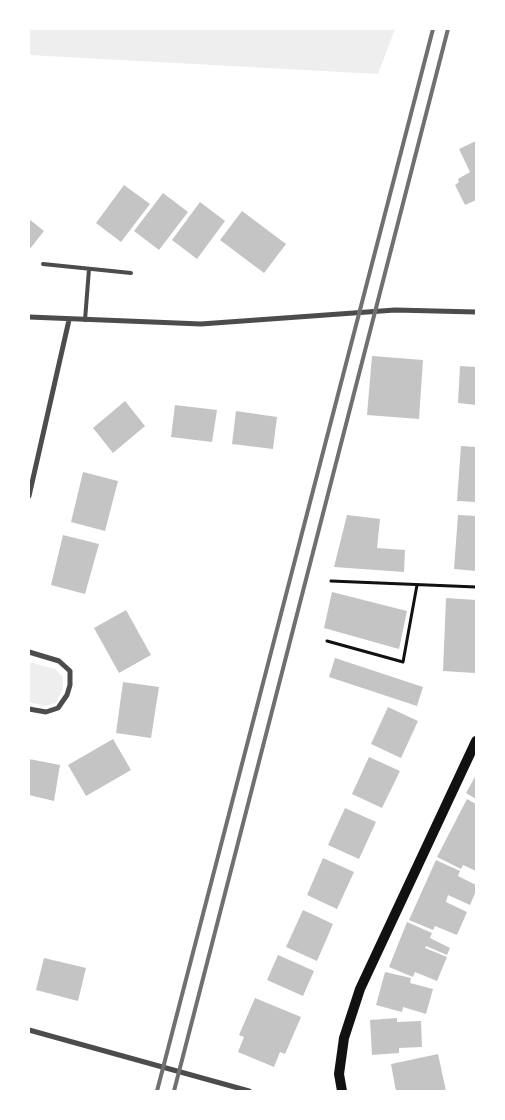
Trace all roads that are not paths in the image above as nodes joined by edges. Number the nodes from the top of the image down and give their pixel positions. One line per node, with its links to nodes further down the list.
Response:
1 (42, 264): 2 (lane)
2 (89, 269): 3 (lane); 7 (lane)
3 (131, 273)
4 (476, 312): 7 (street)
5 (29, 317): 6 (street)
6 (70, 320): 7 (street); 8 (street)
7 (85, 320)
8 (29, 496)
9 (29, 652): 10 (street)
10 (29, 709)
11 (476, 741): 14 (main road)
12 (29, 1030): 13 (street)
13 (249, 1091)
14 (342, 1091)

